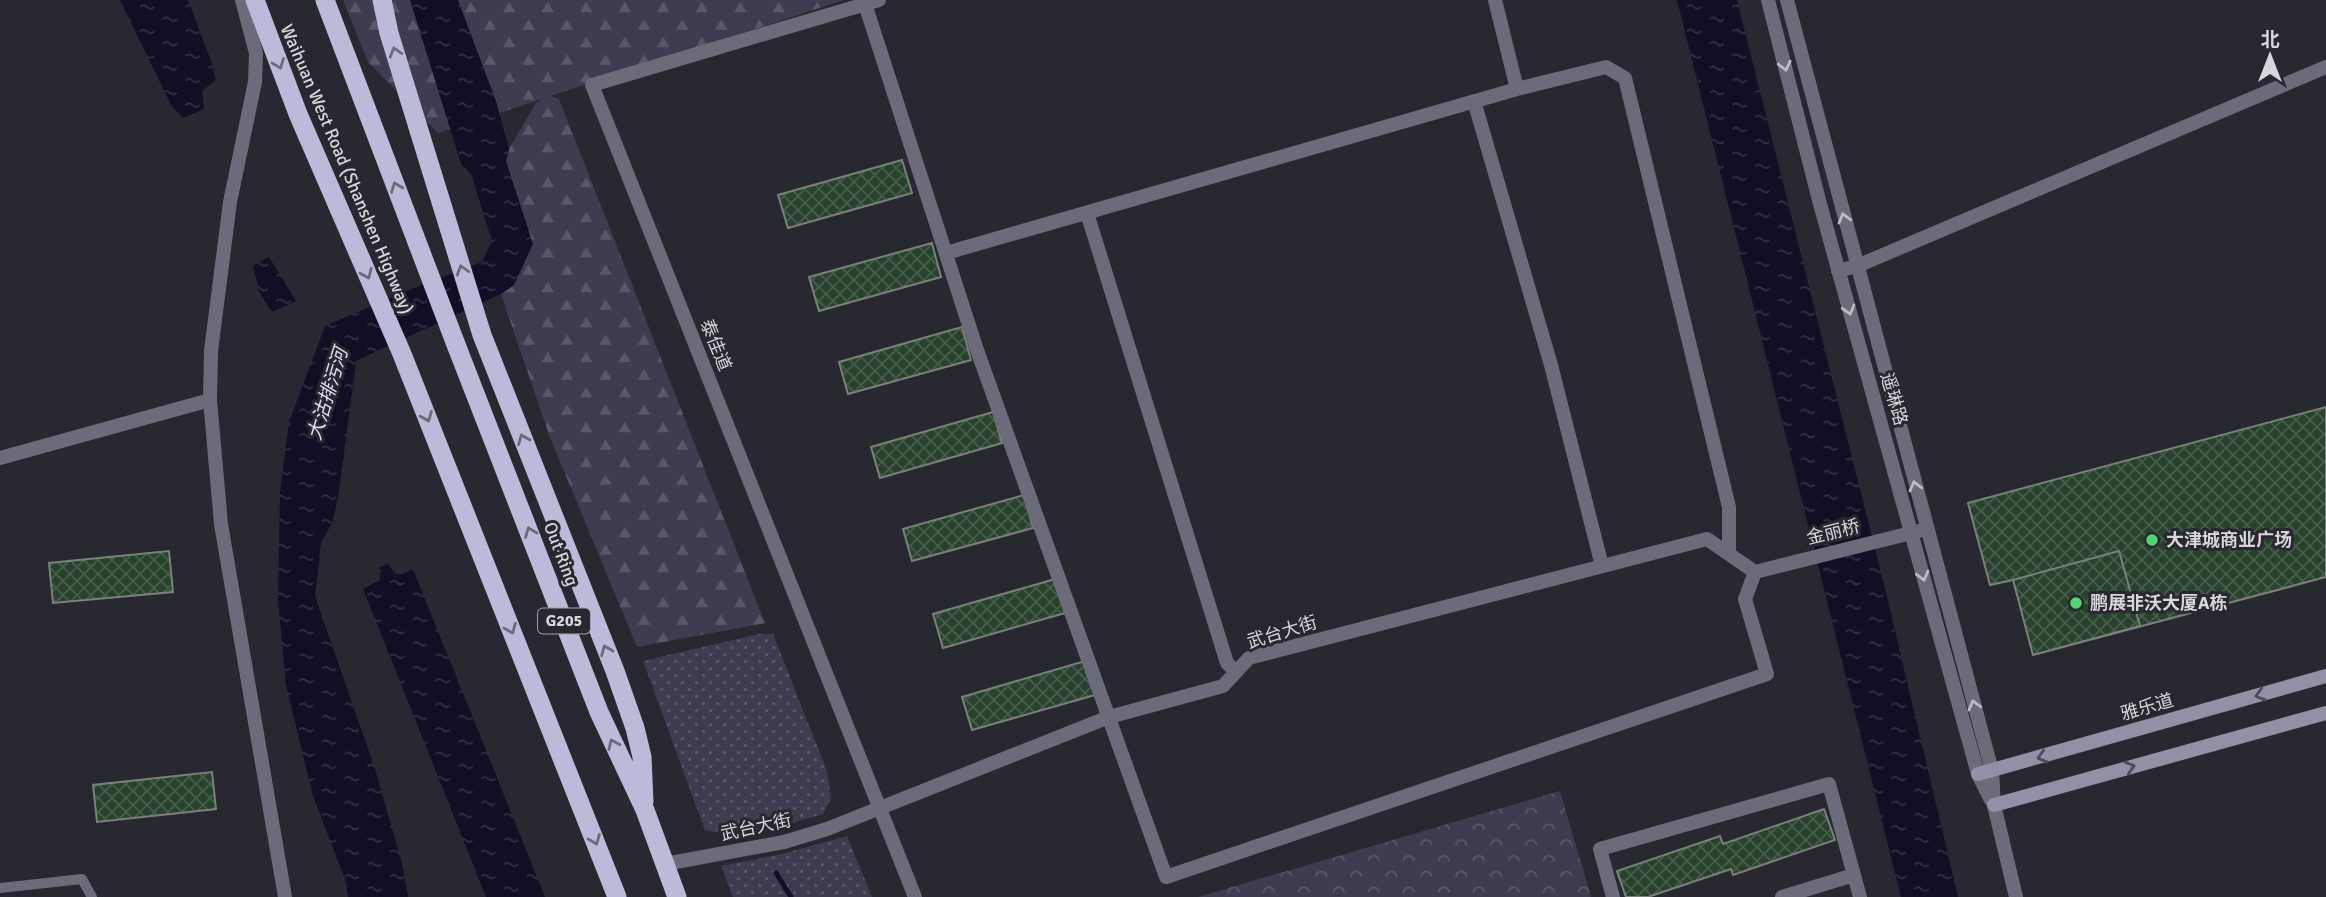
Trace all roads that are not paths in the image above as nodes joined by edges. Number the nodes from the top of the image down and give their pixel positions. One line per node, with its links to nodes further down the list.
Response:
1 (242, 0): 18 (street)
2 (255, 0): 38 (highway, Waihuan West Road (Shanshen Highway) / G205, one-way to 38)
3 (325, 0): 17 (highway, Waihuan West Road (Shanshen Highway) / G205, one-way to 3)
4 (382, 0): 32 (highway, one-way to 4)
5 (1495, 0): 11 (street)
6 (1768, 0): 16 (street, 遥琳路, one-way to 16)
7 (1787, 0): 15 (street, 遥琳路, one-way to 7)
8 (872, 2): 9 (street, 泰佳道); 14 (street)
9 (848, 4): 31 (street, 泰佳道)
10 (2326, 67): 15 (street)
11 (1517, 89): 12 (street); 22 (street)
12 (1475, 101): 13 (street); 23 (street)
13 (1087, 212): 14 (street); 25 (street)
14 (946, 253): 28 (street)
15 (1857, 266): 16 (street); 20 (street, 遥琳路, one-way to 15)
16 (1838, 271): 21 (street, 遥琳路, one-way to 21)
17 (455, 342): 32 (highway, Out Ring / G205, one-way to 17)
18 (211, 400): 19 (street); 37 (street)
19 (0, 458)
20 (1927, 530): 21 (street, 金丽桥); 29 (street, 遥琳路, one-way to 20)
21 (1911, 533): 24 (street, 金丽桥); 29 (street, 遥琳路, one-way to 29)
22 (1729, 554): 23 (street, 武台大街); 24 (street, 武台大街)
23 (1602, 566): 25 (street, 武台大街)
24 (1755, 572): 28 (street)
25 (1236, 672): 28 (street, 武台大街)
26 (2326, 676): 29 (main road, 雅乐道, one-way to 29)
27 (2326, 712): 30 (main road, one-way to 27)
28 (1109, 718): 31 (street, 武台大街)
29 (1985, 773): 30 (street, 遥琳路)
30 (1994, 805): 44 (street, 遥琳路)
31 (880, 808): 33 (street, 武台大街); 40 (street, 泰佳道)
32 (645, 810): 33 (highway, Out Ring / G205)
33 (665, 864): 39 (highway, Out Ring / G205)
34 (1854, 875): 41 (street); 42 (street); 43 (street)
35 (0, 888): 36 (lane)
36 (92, 897)
37 (285, 897)
38 (617, 897)
39 (677, 897)
40 (915, 897)
41 (1613, 897)
42 (1782, 897)
43 (1860, 897)
44 (2015, 897)

